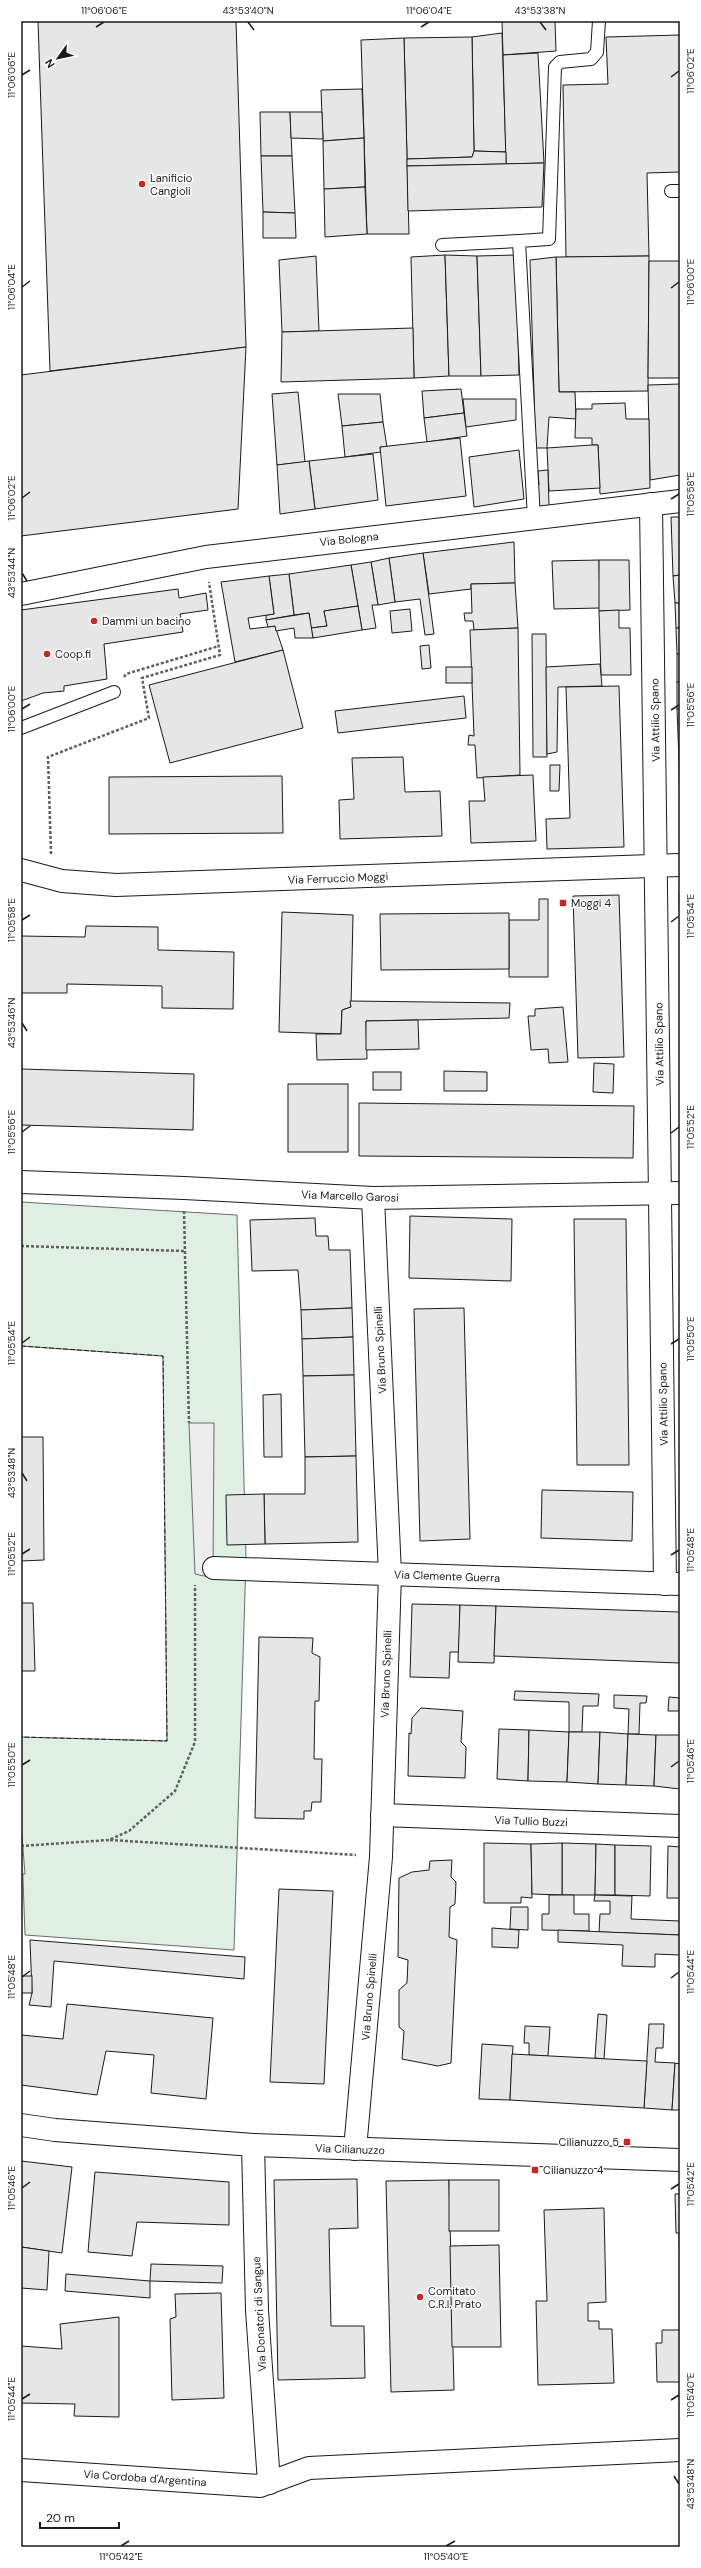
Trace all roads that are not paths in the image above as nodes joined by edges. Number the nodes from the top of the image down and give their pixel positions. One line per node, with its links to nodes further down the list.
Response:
1 (599, 21): 2 (lane)
2 (519, 241): 3 (lane); 6 (lane)
3 (442, 245)
4 (680, 501): 5 (street, Via Bologna)
5 (651, 504): 6 (street, Via Bologna); 11 (street, Via Attilio Spano)
6 (534, 519): 7 (street, Via Bologna)
7 (21, 594)
8 (114, 692): 9 (lane)
9 (21, 728)
10 (680, 865): 11 (street, Via Ferruccio Moggi)
11 (657, 867): 12 (street, Via Ferruccio Moggi); 14 (street, Via Attilio Spano)
12 (21, 870)
13 (21, 1182): 15 (street, Via Marcello Garosi)
14 (670, 1193): 15 (street, Via Marcello Garosi); 18 (street, Via Attilio Spano)
15 (373, 1198): 17 (street, Via Bruno Spinelli)
16 (214, 1568): 17 (street, Via Clemente Guerra)
17 (390, 1574): 18 (street, Via Clemente Guerra); 19 (street, Via Bruno Spinelli)
18 (672, 1584)
19 (382, 1815): 20 (street, Via Tullio Buzzi); 23 (street, Via Bruno Spinelli)
20 (680, 1826)
21 (21, 2125): 22 (street, Via Cilianuzzo)
22 (253, 2145): 23 (street, Via Cilianuzzo); 27 (street, Via Donatori di Sangue)
23 (355, 2149): 24 (street, Via Cilianuzzo)
24 (680, 2160)
25 (680, 2450): 27 (street, Via Cordoba d'Argentina)
26 (21, 2470): 27 (street, Via Cordoba d'Argentina)
27 (269, 2483)

